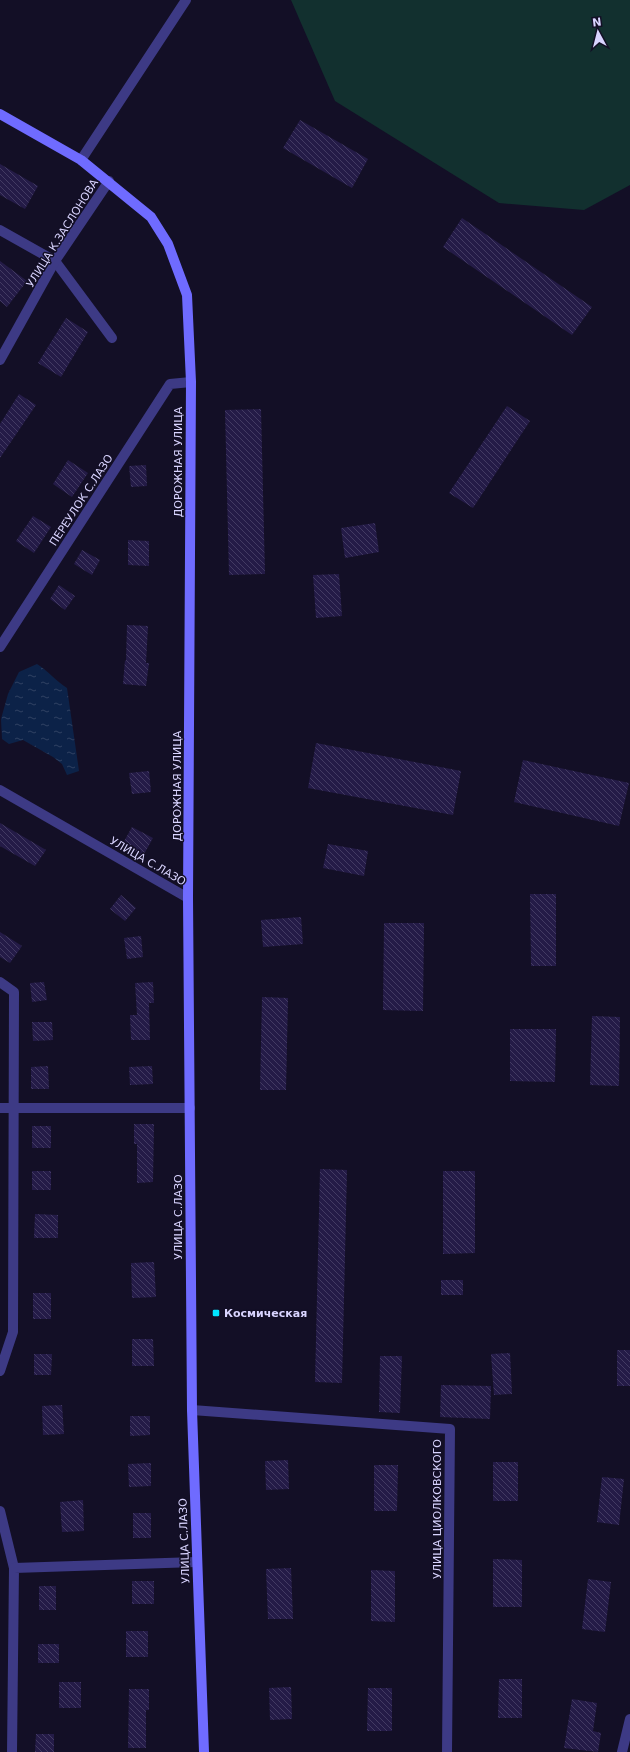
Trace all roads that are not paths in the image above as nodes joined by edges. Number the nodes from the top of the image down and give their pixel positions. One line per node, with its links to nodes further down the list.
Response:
1 (186, 0): 3 (street)
2 (0, 114): 3 (street, ДОРОЖНАЯ УЛИЦА)
3 (81, 160): 4 (street, ДОРОЖНАЯ УЛИЦА)
4 (109, 181): 6 (street, УЛИЦА К.ЗАСЛОНОВА); 9 (street, ДОРОЖНАЯ УЛИЦА)
5 (0, 230): 6 (street)
6 (55, 261): 7 (street); 8 (street, УЛИЦА К.ЗАСЛОНОВА)
7 (112, 338)
8 (0, 360)
9 (191, 382): 10 (street, ПЕРЕУЛОК С.ЛАЗО); 12 (street, ДОРОЖНАЯ УЛИЦА)
10 (0, 647)
11 (0, 790): 12 (street, УЛИЦА С.ЛАЗО)
12 (188, 898): 16 (street, УЛИЦА С.ЛАЗО)
13 (0, 982): 15 (street)
14 (0, 1108): 15 (street)
15 (14, 1108): 16 (street); 17 (street)
16 (190, 1108): 18 (street, УЛИЦА С.ЛАЗО)
17 (0, 1371)
18 (192, 1410): 20 (street, УЛИЦА С.ЛАЗО); 25 (street, УЛИЦА ЦИОЛКОВСКОГО)
19 (0, 1511): 21 (street)
20 (196, 1562): 21 (street); 24 (street, УЛИЦА С.ЛАЗО)
21 (14, 1568): 23 (street)
22 (630, 1719): 26 (street)
23 (12, 1752)
24 (204, 1752)
25 (447, 1752)
26 (622, 1752)

